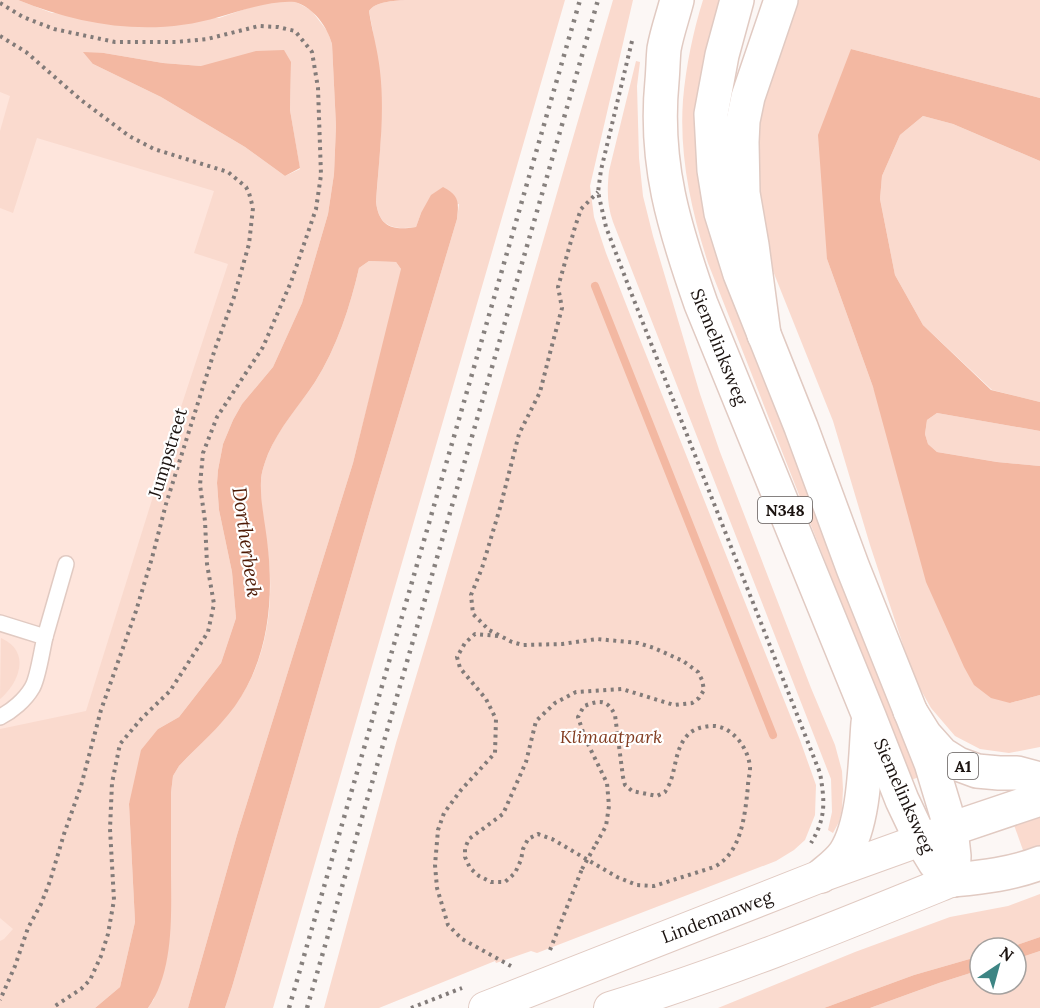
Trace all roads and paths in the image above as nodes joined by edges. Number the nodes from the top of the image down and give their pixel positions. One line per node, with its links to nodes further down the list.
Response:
1 (677, 0): 14 (main road, Siemelinksweg / N348)
2 (737, 0): 8 (main road, Siemelinksweg / N348)
3 (781, 0): 8 (main road, N348)
4 (0, 3): 26 (path)
5 (0, 36): 25 (path, Jumpstreet)
6 (632, 40): 7 (path)
7 (598, 192): 11 (path); 19 (path)
8 (764, 335): 13 (main road, Siemelinksweg / N348)
9 (66, 564): 12 (lane)
10 (0, 623): 12 (lane)
11 (502, 636): 23 (path, bridge); 24 (path)
12 (45, 637): 15 (lane)
13 (910, 711): 16 (main road, A1); 18 (main road, Siemelinksweg / N348)
14 (869, 716): 18 (main road, Siemelinksweg / N348); 21 (main road, N348)
15 (0, 717)
16 (1040, 779)
17 (1040, 799): 18 (main road)
18 (936, 835): 21 (street, Lindemanweg); 22 (main road, Siemelinksweg / N348)
19 (809, 846)
20 (1040, 864): 22 (main road)
21 (821, 876): 27 (street, Lindemanweg)
22 (953, 880): 28 (street)
23 (558, 952)
24 (515, 968)
25 (0, 1000)
26 (52, 1008)
27 (485, 1008)
28 (610, 1008)

